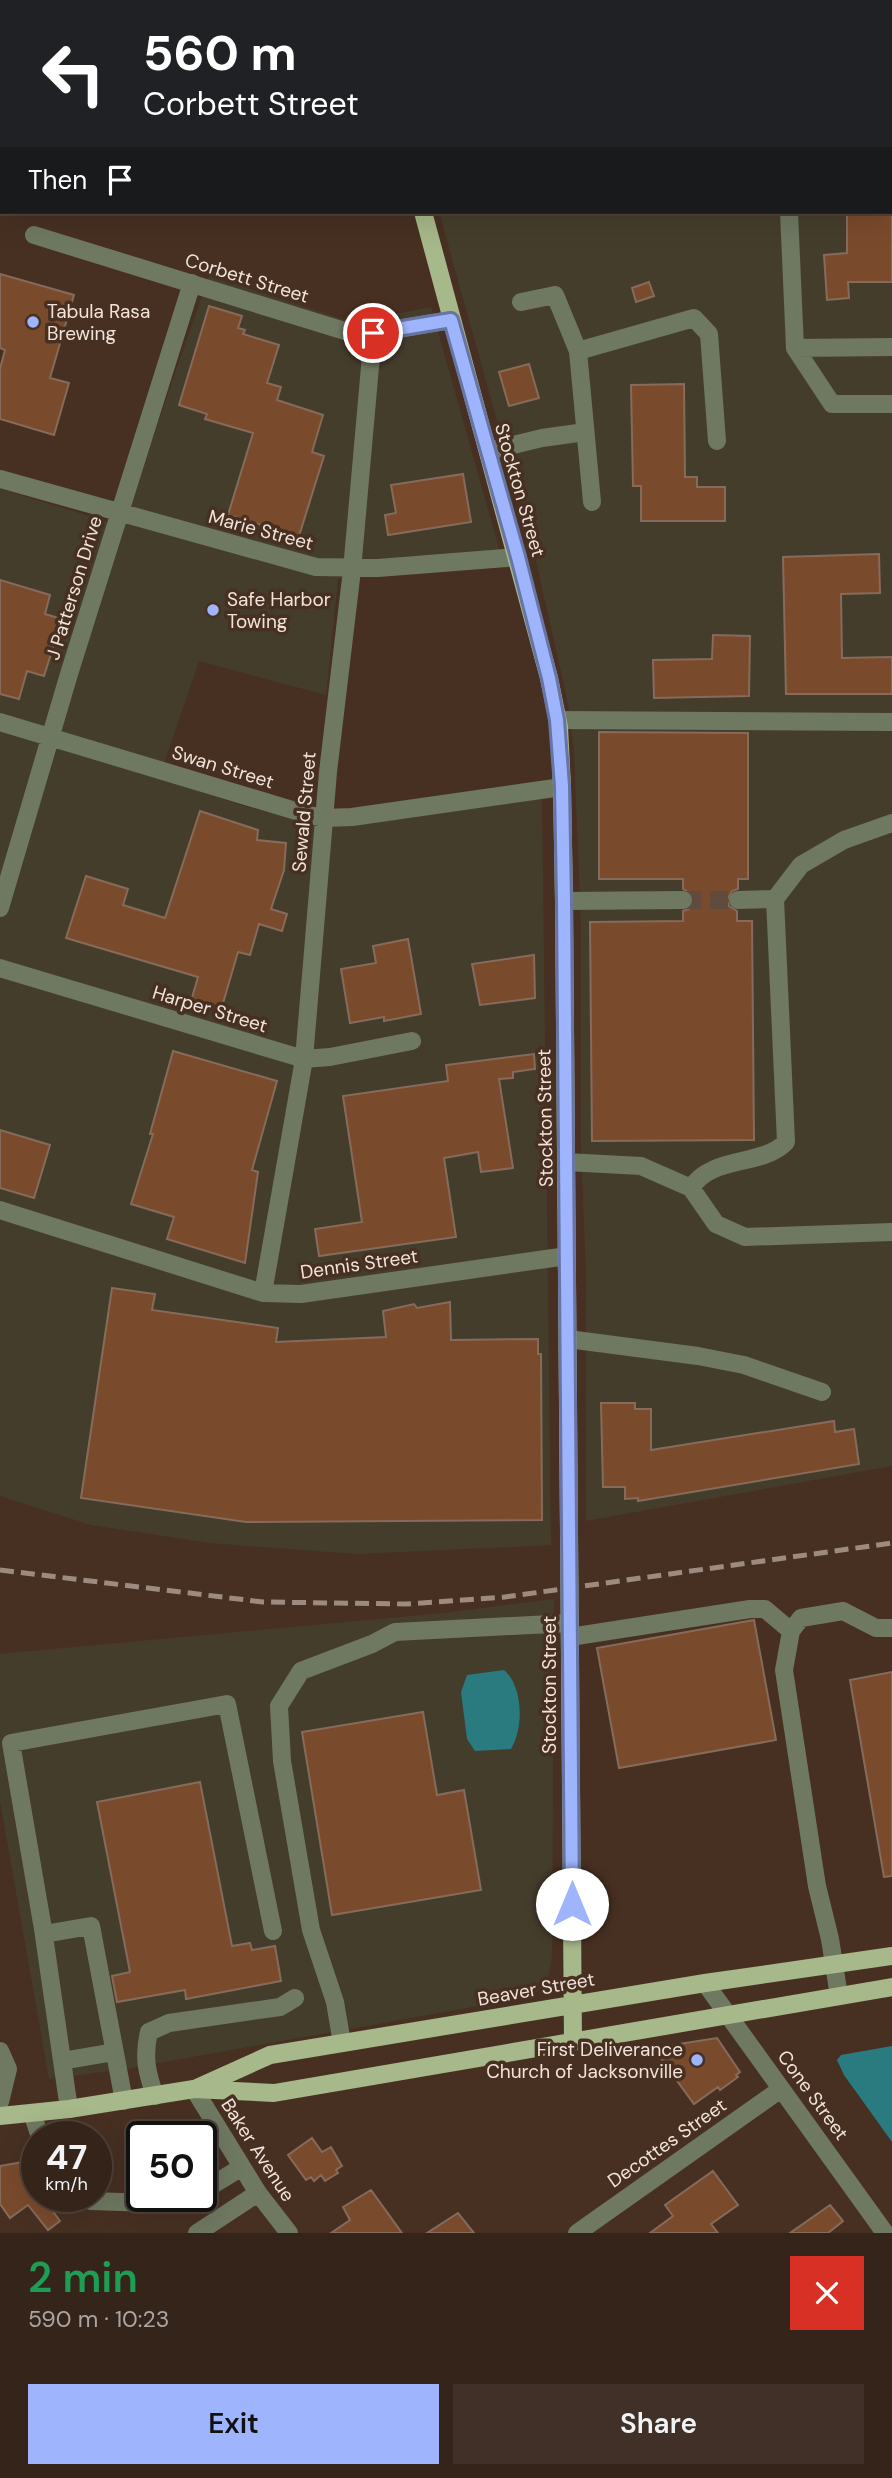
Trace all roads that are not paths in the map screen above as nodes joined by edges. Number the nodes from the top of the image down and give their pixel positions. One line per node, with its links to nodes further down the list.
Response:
1 (424, 214): 6 (main road, Stockton Street)
2 (789, 214): 9 (street)
3 (34, 235): 4 (street, Corbett Street)
4 (192, 283): 7 (street, Corbett Street); 17 (street, J Patterson Drive)
5 (521, 302): 10 (street)
6 (451, 320): 7 (street, Corbett Street); 14 (main road, Stockton Street)
7 (373, 333): 19 (street, Sewald Street)
8 (892, 347): 9 (street)
9 (795, 348): 11 (street)
10 (578, 351): 12 (street); 13 (street)
11 (892, 404)
12 (585, 432): 14 (street); 16 (street)
13 (717, 441)
14 (488, 451): 18 (main road, Stockton Street)
15 (0, 479): 17 (street, Marie Street)
16 (592, 502)
17 (119, 513): 19 (street, Marie Street); 23 (street, J Patterson Drive)
18 (518, 557): 19 (street, Marie Street); 20 (main road, Stockton Street)
19 (352, 570): 25 (street, Sewald Street)
20 (557, 720): 22 (street); 24 (main road, Stockton Street)
21 (0, 722): 23 (street, Swan Street)
22 (892, 722)
23 (51, 737): 25 (street, Swan Street); 31 (street, J Patterson Drive)
24 (562, 786): 25 (street, Swan Street); 30 (main road, Stockton Street)
25 (324, 818): 34 (street, Sewald Street)
26 (892, 822): 27 (street)
27 (775, 899): 29 (street); 36 (street)
28 (683, 900): 30 (street)
29 (737, 900)
30 (564, 901): 35 (main road, Stockton Street)
31 (0, 908)
32 (0, 968): 34 (street, Harper Street)
33 (412, 1041): 34 (street, Harper Street)
34 (304, 1059): 40 (street, Sewald Street)
35 (566, 1162): 36 (street); 39 (main road, Stockton Street)
36 (691, 1188): 38 (street)
37 (0, 1210): 40 (street, Dennis Street)
38 (892, 1232)
39 (567, 1255): 40 (street, Dennis Street); 41 (main road, Stockton Street)
40 (262, 1293)
41 (568, 1339): 42 (street); 44 (main road, Stockton Street)
42 (822, 1392)
43 (892, 1628): 45 (street)
44 (570, 1630): 45 (street); 54 (main road, Stockton Street); 57 (street)
45 (791, 1631): 49 (street)
46 (273, 1931): 47 (street)
47 (44, 1934): 59 (street); 60 (street)
48 (892, 1956): 49 (main road, Beaver Street)
49 (834, 1964): 50 (main road, Beaver Street); 52 (street)
50 (705, 1983): 54 (main road, Beaver Street); 55 (street, Cone Street)
51 (892, 1987): 52 (main road, Beaver Street)
52 (839, 1996): 55 (main road, Beaver Street)
53 (295, 1998): 63 (street)
54 (573, 2004): 56 (main road, Stockton Street); 57 (main road, Beaver Street)
55 (731, 2015): 56 (main road, Beaver Street); 61 (street, Cone Street)
56 (573, 2042): 62 (main road, Beaver Street)
57 (342, 2043): 62 (main road, Beaver Street)
58 (0, 2051): 65 (street)
59 (114, 2052): 60 (street); 64 (street)
60 (62, 2061): 66 (street)
61 (781, 2089): 76 (street, Decottes Street); 77 (street, Cone Street)
62 (194, 2090): 63 (main road, Beaver Street); 70 (street, Baker Avenue)
63 (156, 2096): 64 (main road, Beaver Street)
64 (124, 2101): 66 (main road, Beaver Street)
65 (0, 2102)
66 (69, 2109): 67 (main road, Beaver Street)
67 (32, 2113): 68 (main road, Beaver Street); 69 (street)
68 (0, 2116)
69 (35, 2121)
70 (242, 2167): 71 (street); 72 (street, Baker Avenue)
71 (217, 2182)
72 (258, 2193): 74 (street); 75 (street, Baker Avenue)
73 (192, 2212): 74 (street)
74 (199, 2231)
75 (289, 2233)
76 (577, 2233)
77 (885, 2233)

